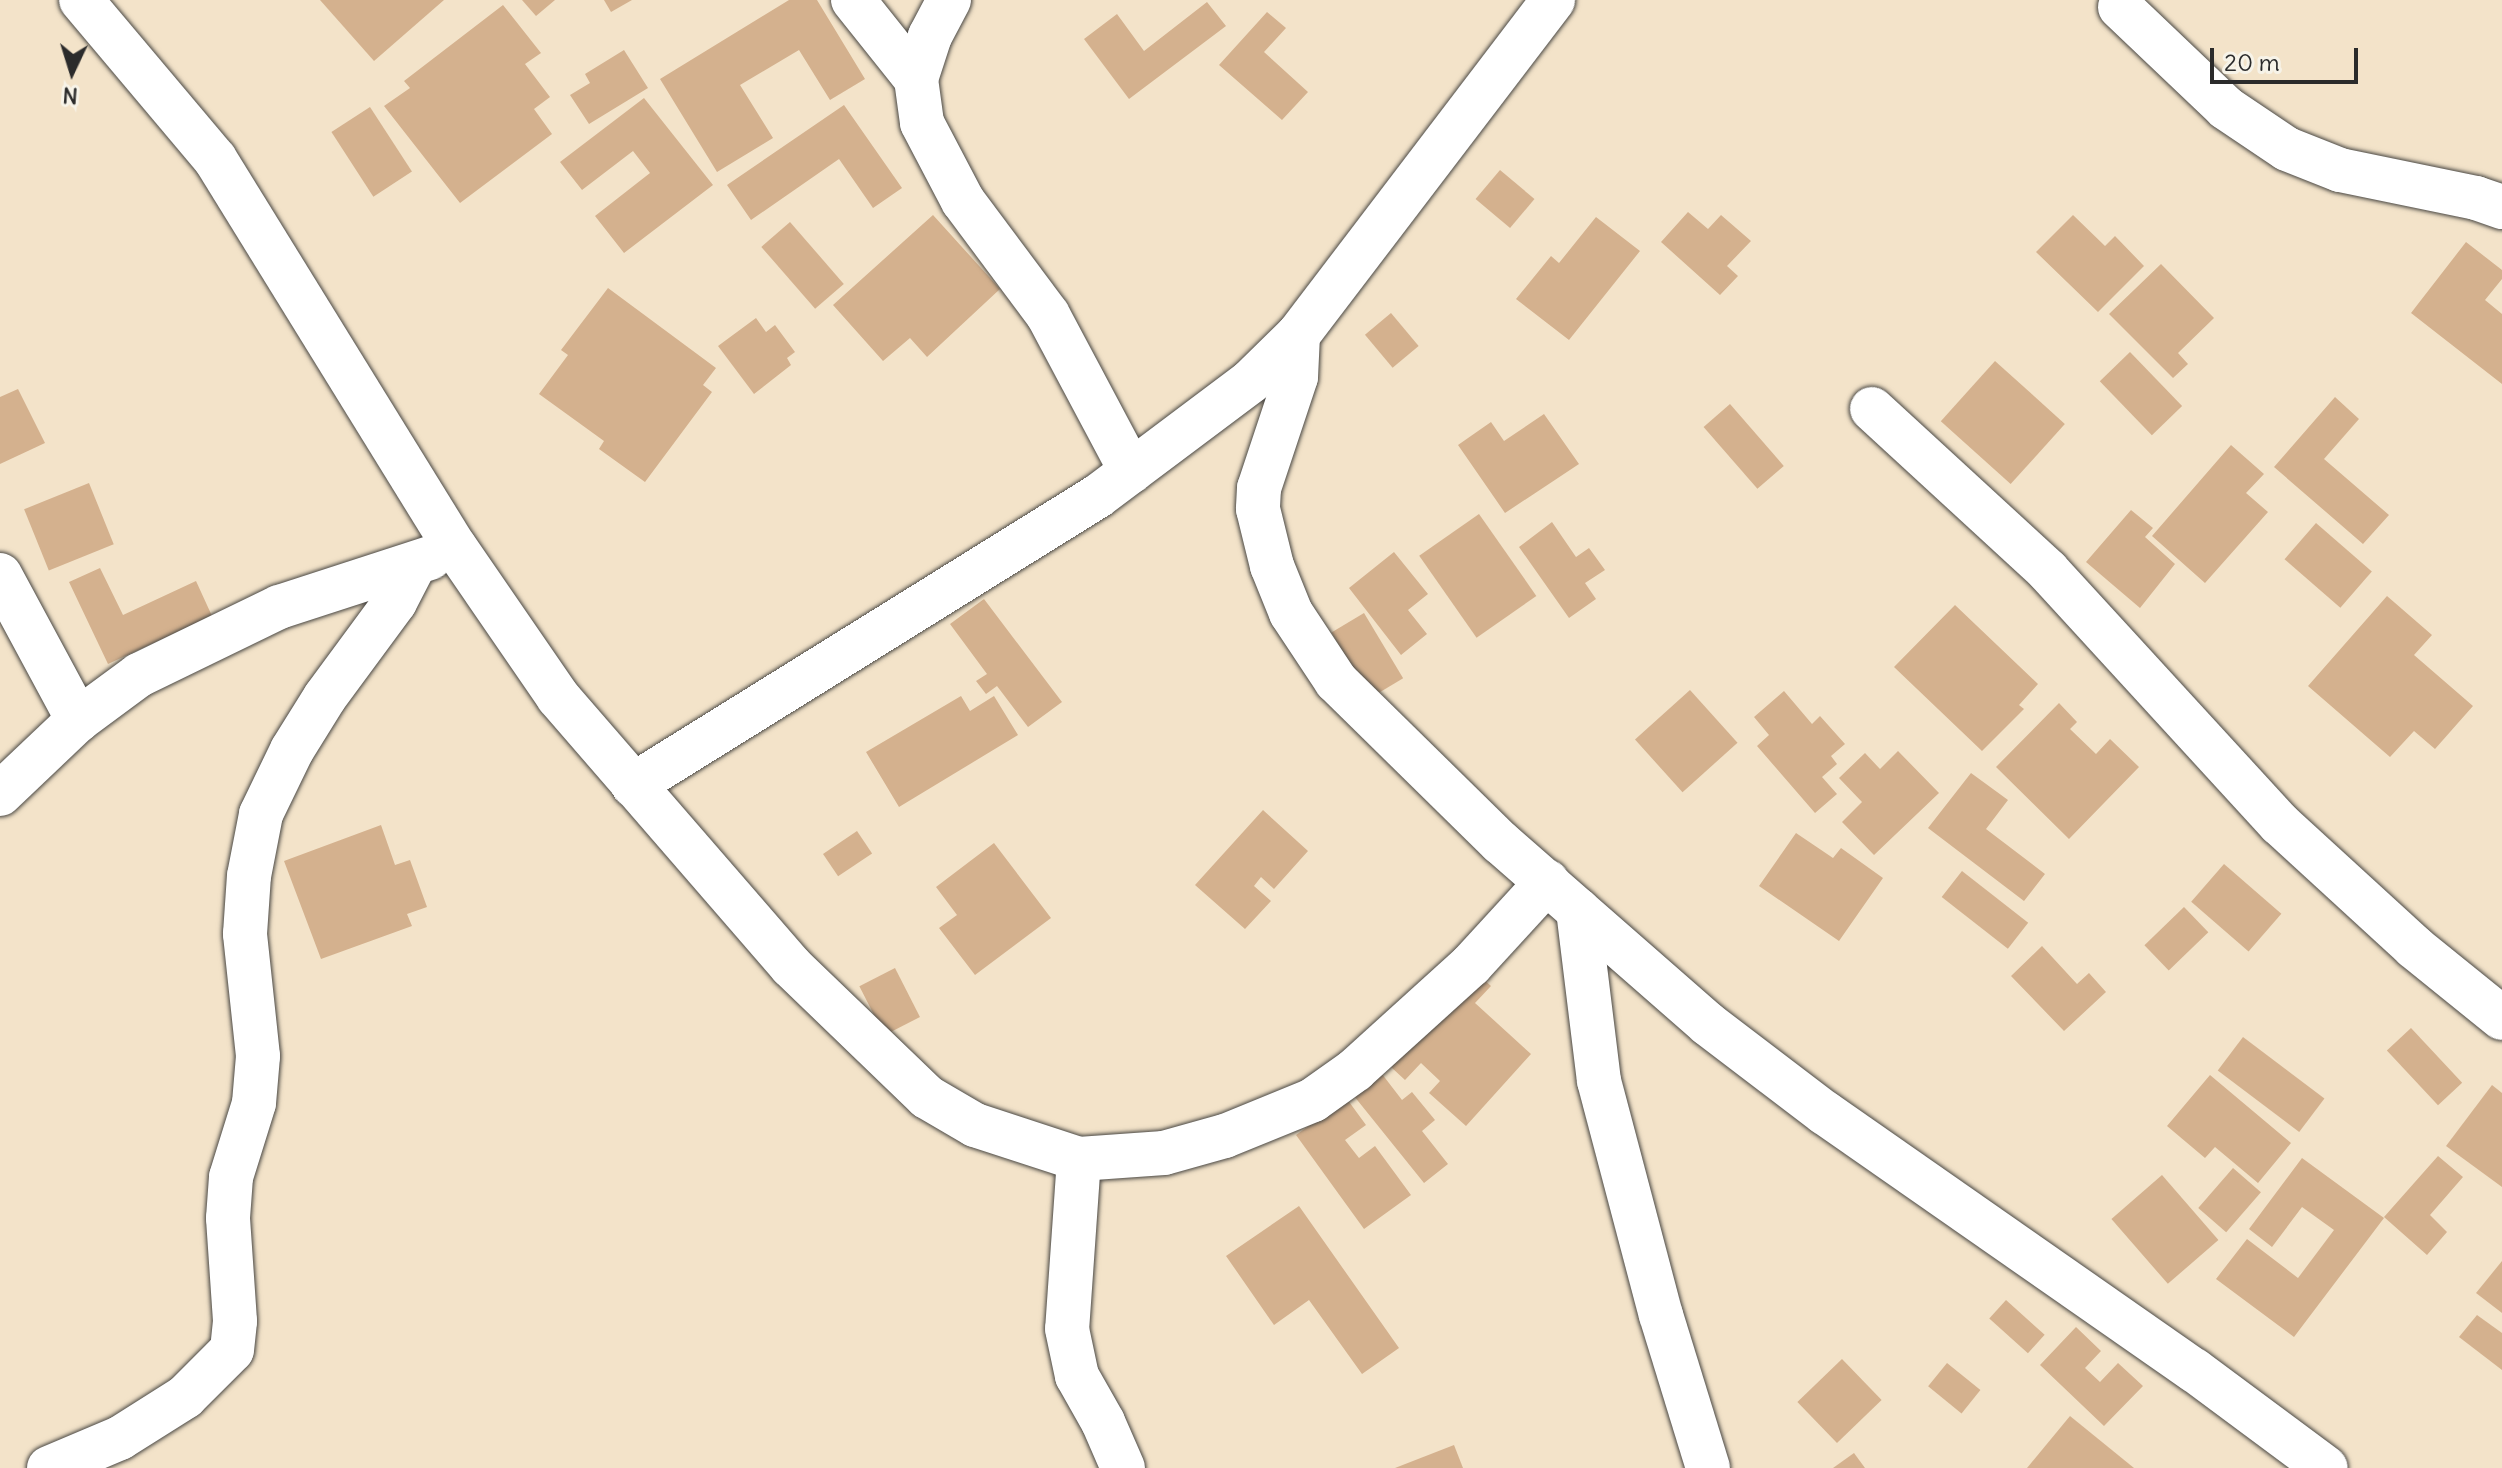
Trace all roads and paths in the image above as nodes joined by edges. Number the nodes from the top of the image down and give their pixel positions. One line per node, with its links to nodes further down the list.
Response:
1 (81, 0): 11 (street)
2 (853, 0): 6 (street)
3 (949, 0): 6 (street)
4 (1553, 0): 8 (street)
5 (2120, 7): 7 (street)
6 (916, 79): 10 (street)
7 (2502, 207)
8 (1298, 335): 10 (street); 17 (street)
9 (1872, 409): 18 (street)
10 (1131, 471): 15 (street)
11 (455, 547): 12 (street); 15 (street)
12 (414, 565): 14 (street); 20 (street)
13 (0, 575): 14 (street)
14 (78, 720): 16 (street)
15 (633, 785): 19 (street)
16 (0, 794)
17 (1562, 896): 19 (street); 22 (street); 23 (street)
18 (2502, 1018)
19 (1079, 1159): 21 (street)
20 (49, 1468)
21 (1123, 1468)
22 (1708, 1468)
23 (2326, 1468)

